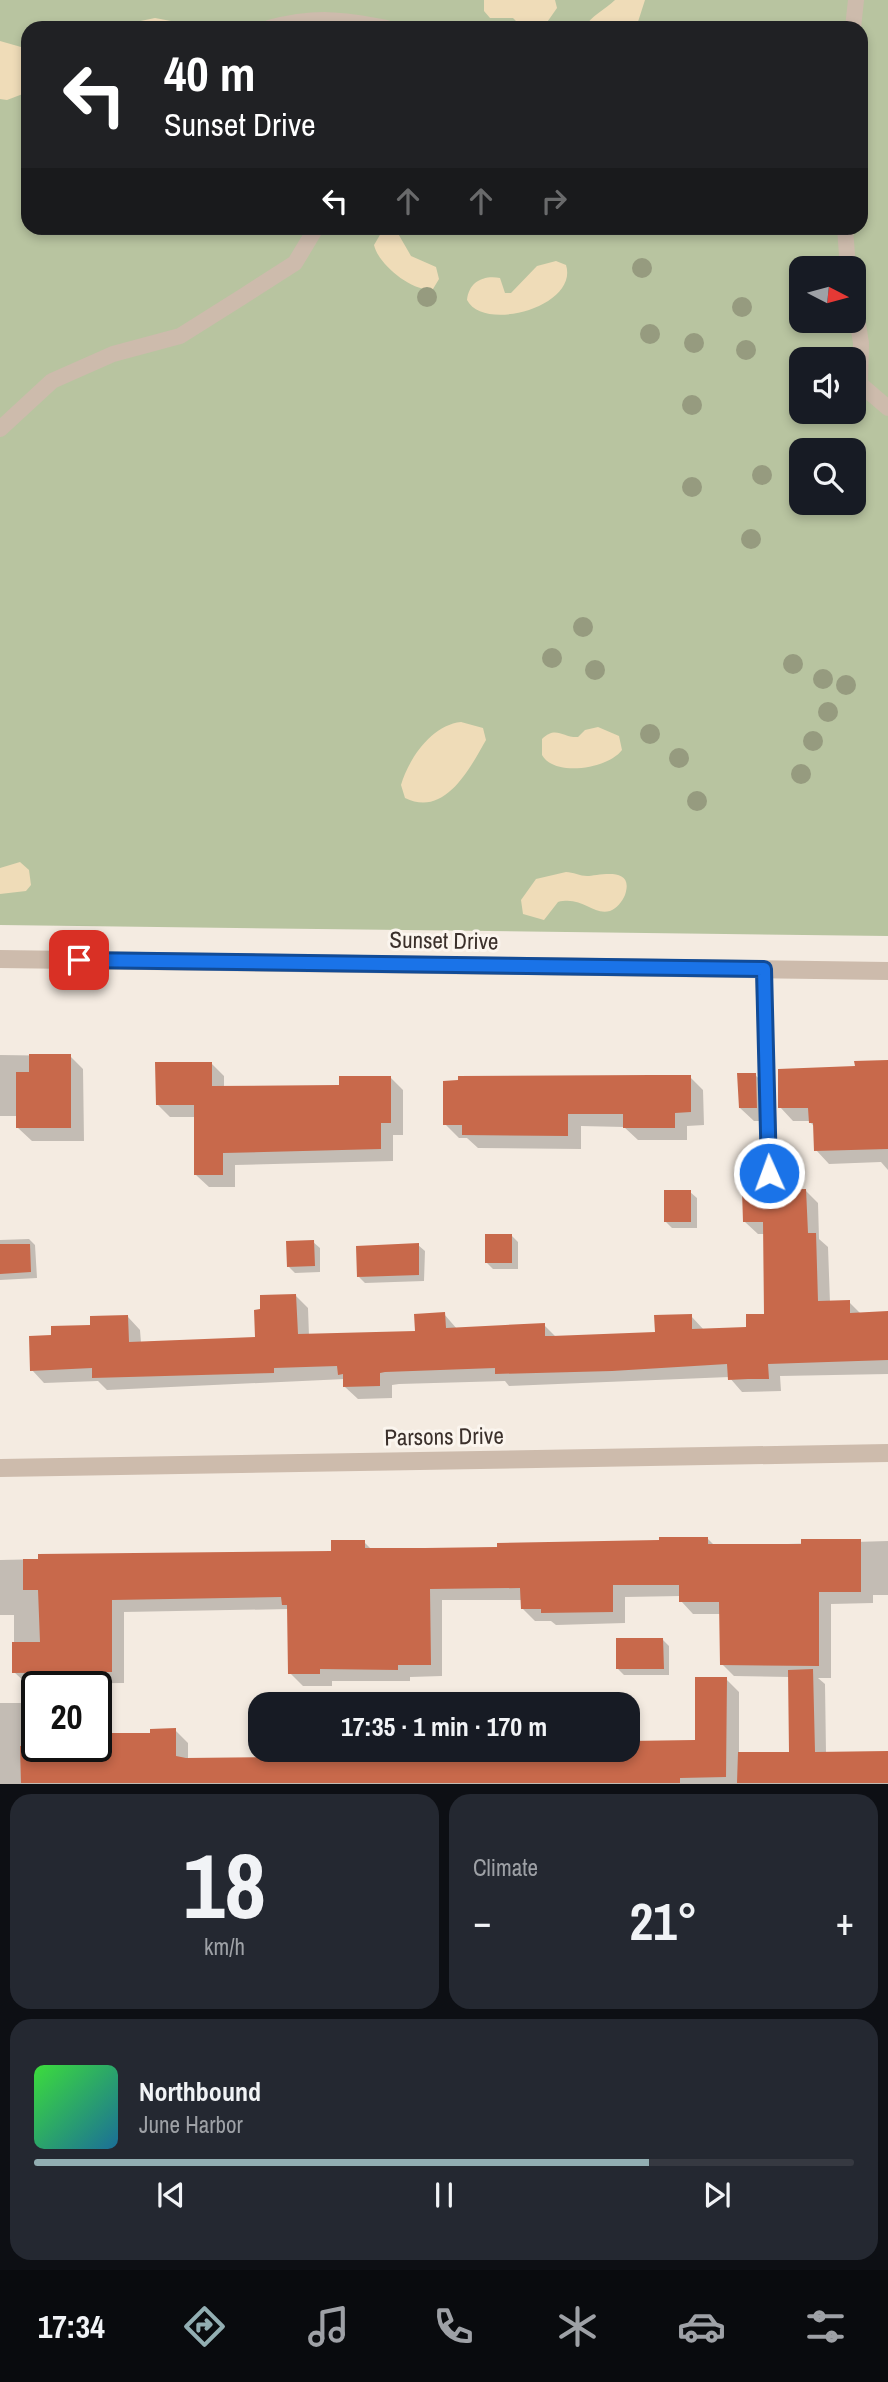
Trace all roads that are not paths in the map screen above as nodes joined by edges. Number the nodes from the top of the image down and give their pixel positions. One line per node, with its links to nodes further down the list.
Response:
1 (856, 0): 4 (lane)
2 (295, 21): 3 (lane)
3 (352, 21)
4 (854, 21)
5 (312, 235): 10 (lane)
6 (846, 235): 7 (lane)
7 (847, 256)
8 (859, 333): 9 (lane)
9 (888, 408)
10 (0, 429)
11 (0, 959): 12 (street, Sunset Drive)
12 (764, 969): 13 (street, Sunset Drive); 14 (lane)
13 (888, 971)
14 (769, 1173)
15 (888, 1453): 16 (street, Parsons Drive)
16 (0, 1468)

